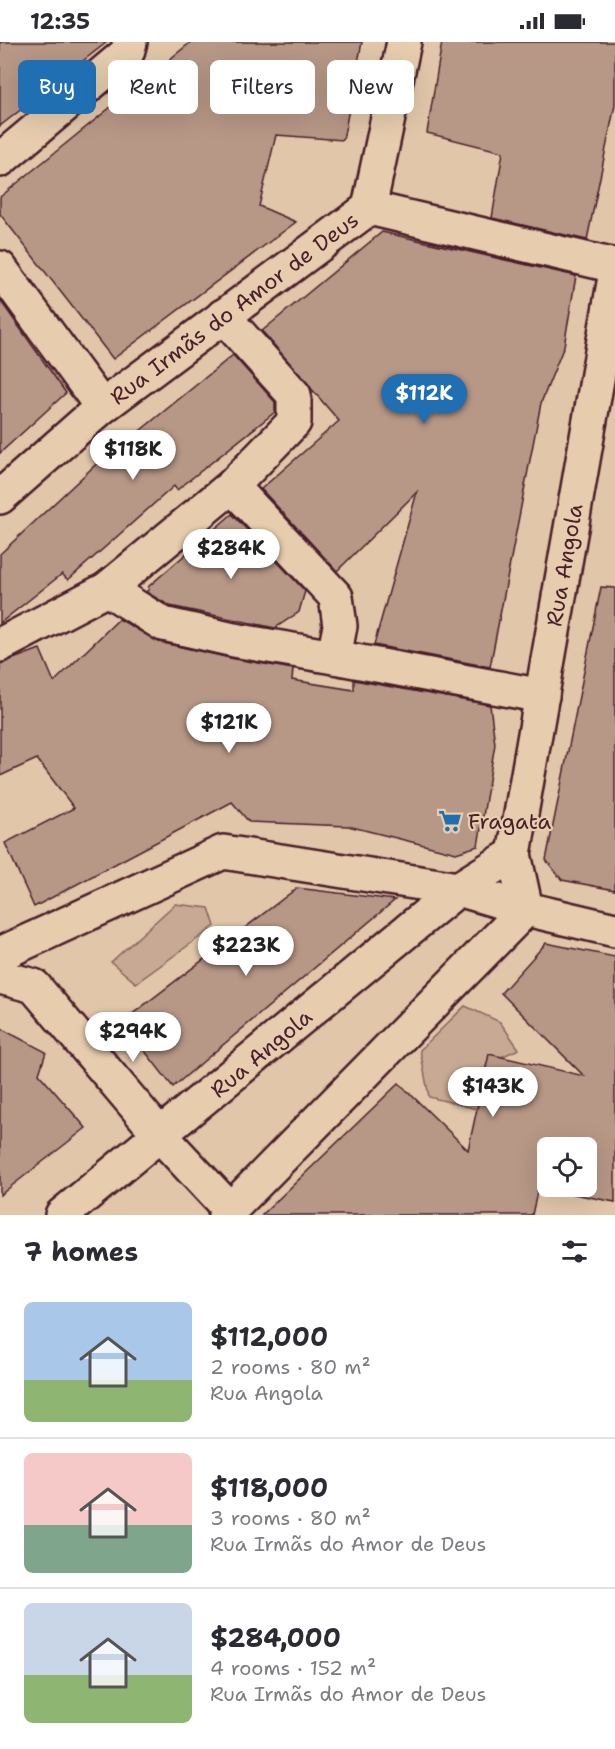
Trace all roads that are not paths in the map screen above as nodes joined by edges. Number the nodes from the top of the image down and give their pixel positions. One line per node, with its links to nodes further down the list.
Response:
1 (130, 42): 3 (street)
2 (404, 42): 4 (street, Rua Irmãs do Amor de Deus)
3 (0, 160)
4 (369, 208): 5 (street); 8 (street, Rua Irmãs do Amor de Deus)
5 (615, 266)
6 (0, 268): 9 (street)
7 (615, 277): 15 (street, Rua Angola)
8 (223, 316): 9 (street, Rua Irmãs do Amor de Deus); 10 (street)
9 (102, 407): 11 (street, Rua Irmãs do Amor de Deus)
10 (232, 486): 12 (street); 14 (street)
11 (0, 497)
12 (107, 589): 13 (street); 14 (street)
13 (0, 645)
14 (334, 657): 15 (street)
15 (542, 696): 16 (street, Rua Angola)
16 (514, 854): 17 (street, Rua Angola); 18 (street, Rua Angola)
17 (458, 889): 18 (street); 20 (street); 22 (street, Rua Angola)
18 (526, 909): 19 (street); 23 (street)
19 (615, 930)
20 (0, 954)
21 (0, 977): 22 (street)
22 (161, 1136): 23 (street); 24 (street, Rua Angola)
23 (227, 1213)
24 (62, 1215)

